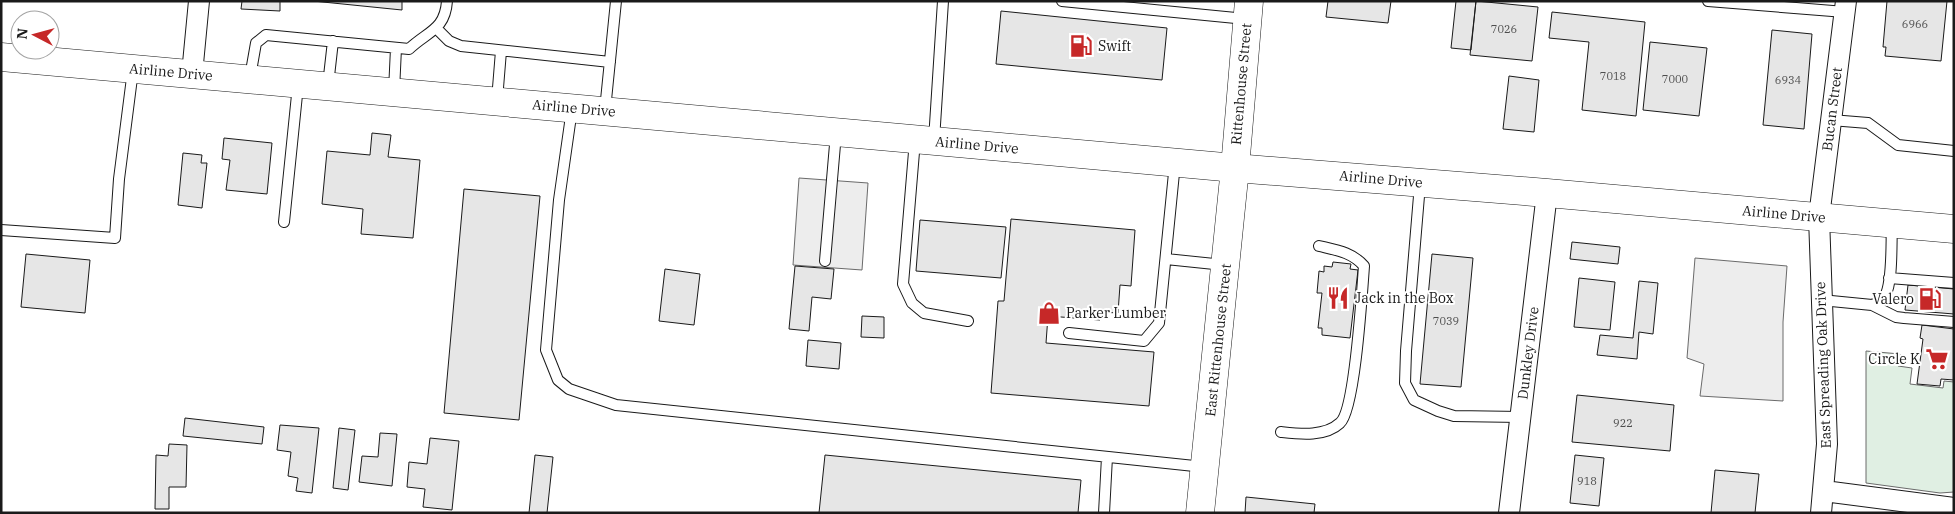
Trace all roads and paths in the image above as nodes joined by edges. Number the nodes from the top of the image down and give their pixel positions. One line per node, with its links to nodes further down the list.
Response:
1 (199, 1): 16 (street)
2 (447, 1): 9 (lane)
3 (616, 1): 14 (lane)
4 (944, 1): 26 (lane)
5 (1062, 1): 8 (lane)
6 (1708, 1): 7 (lane)
7 (1846, 7): 24 (street, Bucan Street)
8 (1248, 10): 29 (main road, Rittenhouse Street)
9 (436, 28): 11 (lane); 12 (lane)
10 (333, 41): 11 (lane); 17 (lane); 19 (lane)
11 (396, 48): 20 (lane)
12 (500, 51): 14 (lane); 21 (lane)
13 (1, 57): 15 (main road, Airline Drive)
14 (610, 62): 23 (lane)
15 (133, 69): 16 (main road, Airline Drive); 36 (lane)
16 (192, 74): 17 (main road, Airline Drive)
17 (250, 79): 18 (main road, Airline Drive)
18 (298, 84): 19 (main road, Airline Drive); 33 (lane)
19 (328, 86): 20 (main road, Airline Drive)
20 (394, 92): 21 (main road, Airline Drive)
21 (497, 101): 22 (main road, Airline Drive)
22 (573, 108): 23 (main road, Airline Drive); 50 (lane)
23 (605, 111): 25 (main road, Airline Drive)
24 (1831, 120): 27 (lane); 32 (street, Bucan Street)
25 (836, 132): 26 (main road, Airline Drive); 39 (lane)
26 (924, 140): 28 (main road, Airline Drive); 45 (lane)
27 (1954, 151)
28 (1175, 162): 29 (main road, Airline Drive); 38 (lane)
29 (1234, 168): 30 (main road, Airline Drive); 40 (main road, East Rittenhouse Street)
30 (1420, 183): 31 (main road, Airline Drive); 48 (lane)
31 (1547, 193): 32 (main road, Airline Drive); 48 (street, Dunkley Drive)
32 (1819, 217): 34 (main road, Airline Drive); 43 (street, East Spreading Oak Drive)
33 (284, 222)
34 (1892, 224): 35 (main road, Airline Drive); 41 (lane)
35 (1954, 229)
36 (1, 230)
37 (1318, 246): 49 (lane)
38 (1166, 259): 40 (lane); 47 (lane)
39 (825, 262)
40 (1225, 265): 51 (main road, East Rittenhouse Street)
41 (1889, 278): 42 (lane); 44 (lane)
42 (1954, 283)
43 (1821, 300): 44 (lane); 52 (street, East Spreading Oak Drive)
44 (1872, 305): 46 (lane)
45 (968, 321)
46 (1954, 322)
47 (1069, 333)
48 (1521, 417): 56 (street, Dunkley Drive)
49 (1281, 432)
50 (1107, 457): 51 (lane); 54 (lane)
51 (1205, 467): 55 (main road, East Rittenhouse Street)
52 (1824, 491): 53 (street); 57 (street, East Spreading Oak Drive)
53 (1954, 508)
54 (1104, 513)
55 (1200, 513)
56 (1509, 513)
57 (1821, 513)

